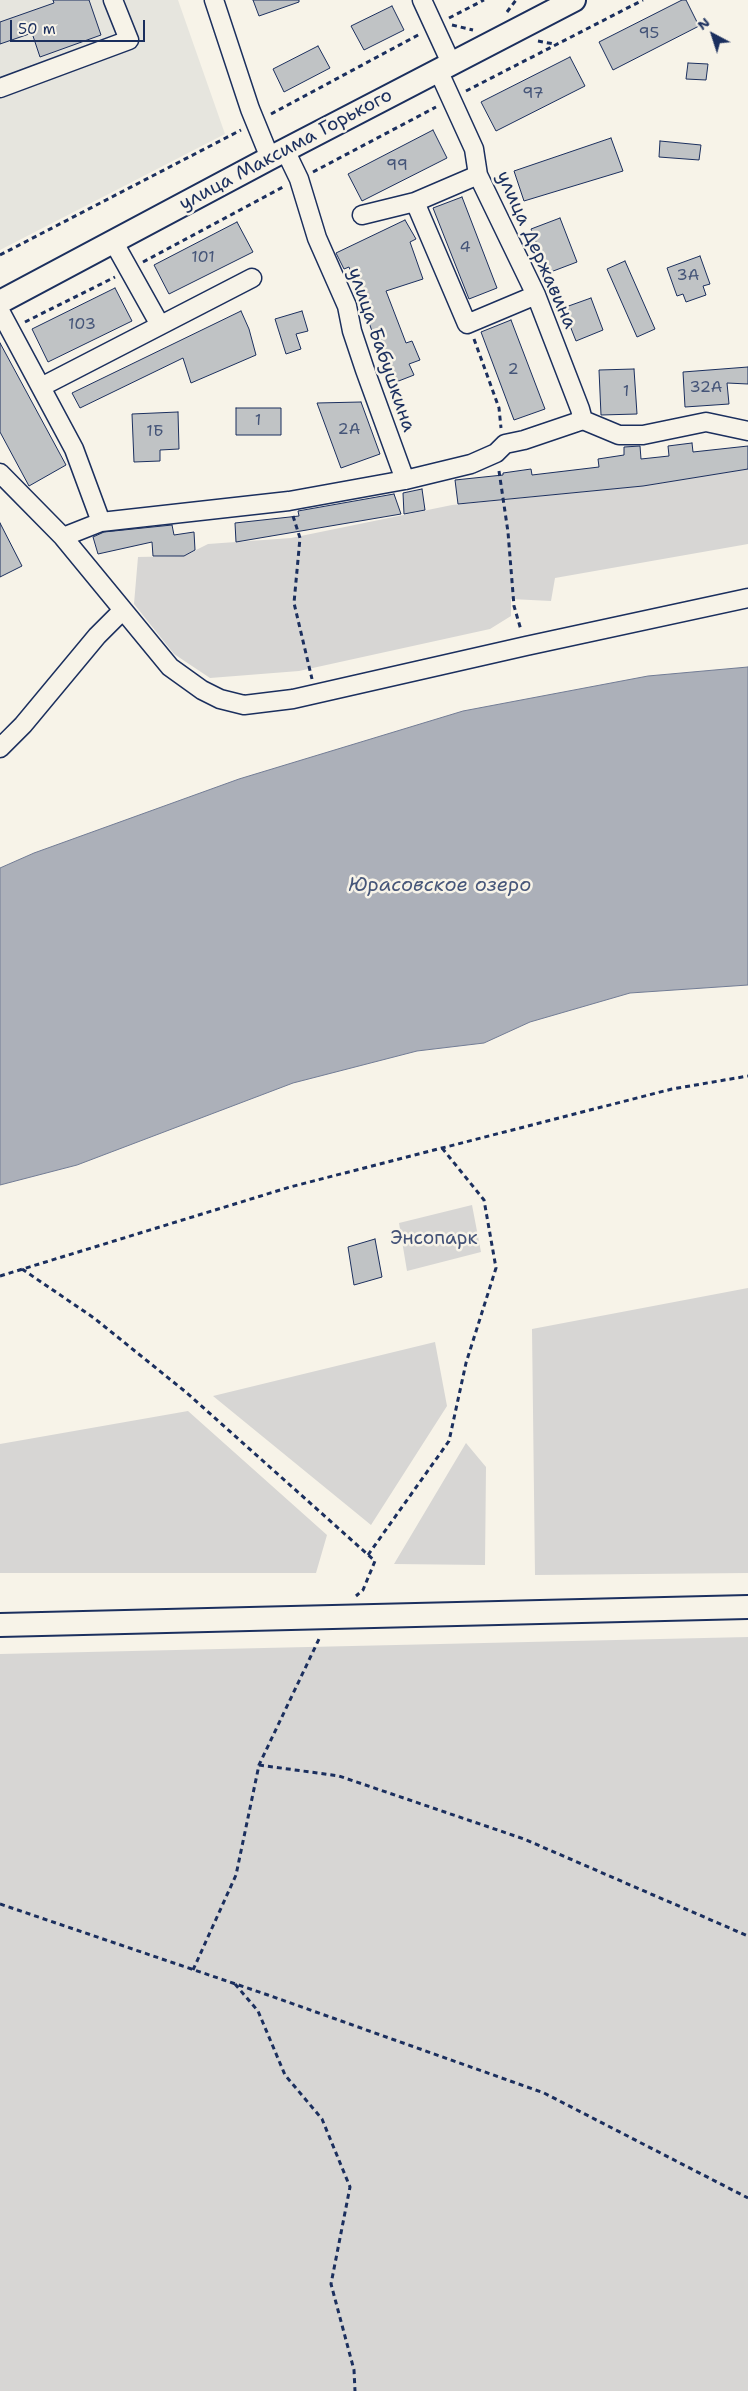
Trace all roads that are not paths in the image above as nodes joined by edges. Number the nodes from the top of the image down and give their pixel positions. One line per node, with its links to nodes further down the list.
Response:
1 (113, 0): 6 (street)
2 (214, 0): 7 (street, улица Бабушкина)
3 (422, 0): 5 (street, улица Державина)
4 (574, 0): 5 (main road, улица Максима Горького)
5 (444, 67): 7 (main road, улица Максима Горького); 8 (street, улица Державина)
6 (0, 88)
7 (277, 154): 11 (main road, улица Максима Горького); 21 (street, улица Бабушкина)
8 (478, 175): 9 (street); 13 (street, улица Державина)
9 (415, 202): 10 (street); 13 (street)
10 (362, 215)
11 (113, 241): 14 (main road, улица Максима Горького); 16 (street)
12 (252, 278): 16 (street)
13 (536, 295): 18 (street, улица Державина)
14 (0, 302)
15 (0, 311): 17 (street)
16 (160, 325): 17 (street)
17 (41, 387): 22 (street)
18 (583, 420): 19 (street); 21 (street)
19 (748, 431)
20 (0, 473): 23 (street)
21 (405, 480): 22 (street)
22 (101, 522): 23 (street)
23 (63, 537): 25 (street)
24 (748, 598): 25 (street)
25 (123, 610): 26 (street)
26 (0, 748)
27 (748, 1608): 28 (main road)
28 (0, 1625)

